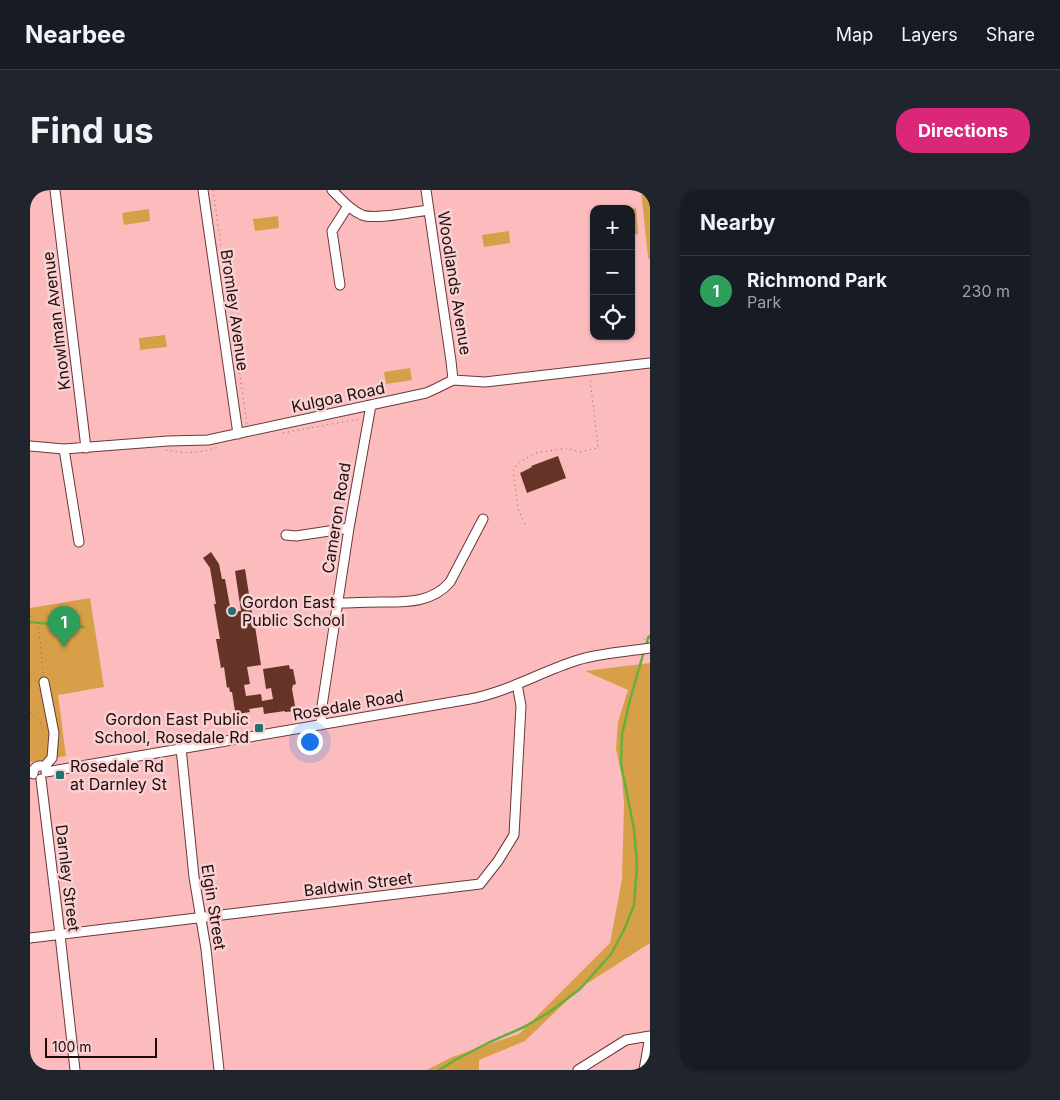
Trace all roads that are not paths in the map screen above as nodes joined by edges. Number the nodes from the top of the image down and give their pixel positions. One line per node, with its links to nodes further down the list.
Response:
1 (55, 190): 13 (street, Knowlman Avenue)
2 (203, 190): 11 (street, Bromley Avenue)
3 (332, 190): 5 (street)
4 (426, 190): 6 (street, Woodlands Avenue)
5 (348, 206): 6 (street); 7 (street)
6 (428, 210): 9 (street, Woodlands Avenue)
7 (340, 285)
8 (650, 363): 9 (street, Kulgoa Road)
9 (453, 380): 10 (street, Kulgoa Road)
10 (371, 405): 11 (street, Kulgoa Road); 16 (street, Cameron Road)
11 (238, 434): 13 (street, Kulgoa Road)
12 (30, 446): 14 (street, Kulgoa Road)
13 (86, 448): 14 (street, Kulgoa Road)
14 (64, 449): 18 (street)
15 (483, 519): 19 (street)
16 (349, 528): 17 (street); 19 (street, Cameron Road)
17 (286, 535)
18 (79, 542)
19 (338, 603): 23 (street, Cameron Road)
20 (650, 648): 22 (street, Rosedale Road)
21 (44, 682): 25 (street)
22 (517, 684): 23 (street, Rosedale Road); 26 (street, Baldwin Street)
23 (321, 725): 24 (street, Rosedale Road)
24 (181, 748): 25 (street, Rosedale Road); 26 (street, Elgin Street)
25 (39, 773): 27 (street, Darnley Street)
26 (201, 918): 27 (street, Baldwin Street); 31 (street, Elgin Street)
27 (60, 935): 28 (street, Baldwin Street); 30 (street, Darnley Street)
28 (30, 938)
29 (650, 1036): 32 (street); 33 (street)
30 (75, 1070)
31 (219, 1070)
32 (578, 1070)
33 (644, 1070)

